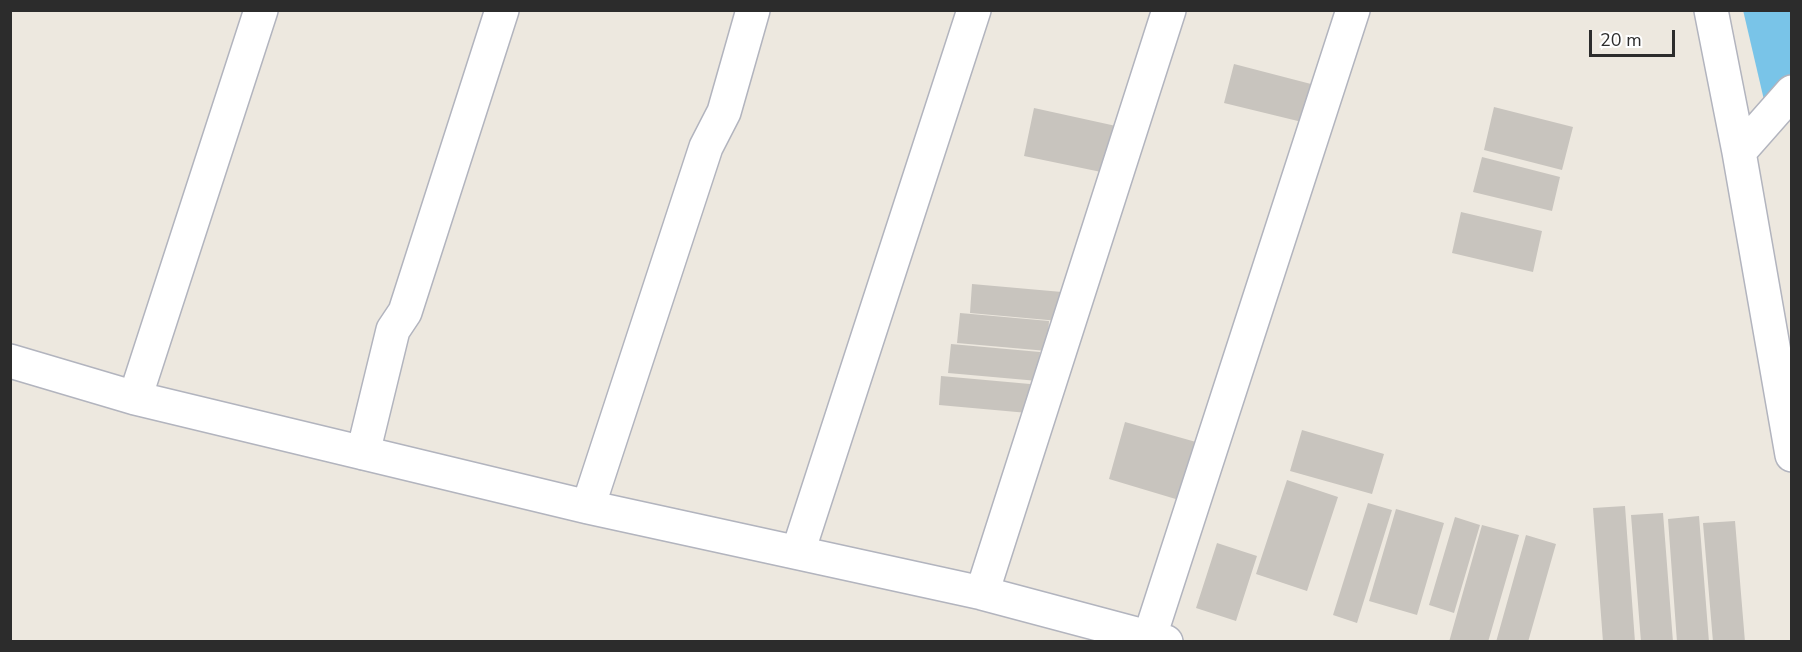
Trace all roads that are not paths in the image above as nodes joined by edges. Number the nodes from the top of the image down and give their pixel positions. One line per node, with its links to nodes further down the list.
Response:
1 (261, 10): 11 (street)
2 (502, 10): 12 (street)
3 (753, 10): 14 (street)
4 (975, 10): 15 (street)
5 (1169, 10): 16 (street)
6 (1353, 10): 17 (street)
7 (1711, 10): 9 (street)
8 (1791, 92): 9 (street)
9 (1739, 152): 13 (street)
10 (10, 361): 11 (street)
11 (135, 398): 12 (street)
12 (363, 453): 14 (street)
13 (1791, 454)
14 (588, 507): 15 (street)
15 (798, 552): 16 (street)
16 (982, 593): 17 (street)
17 (1158, 639)

